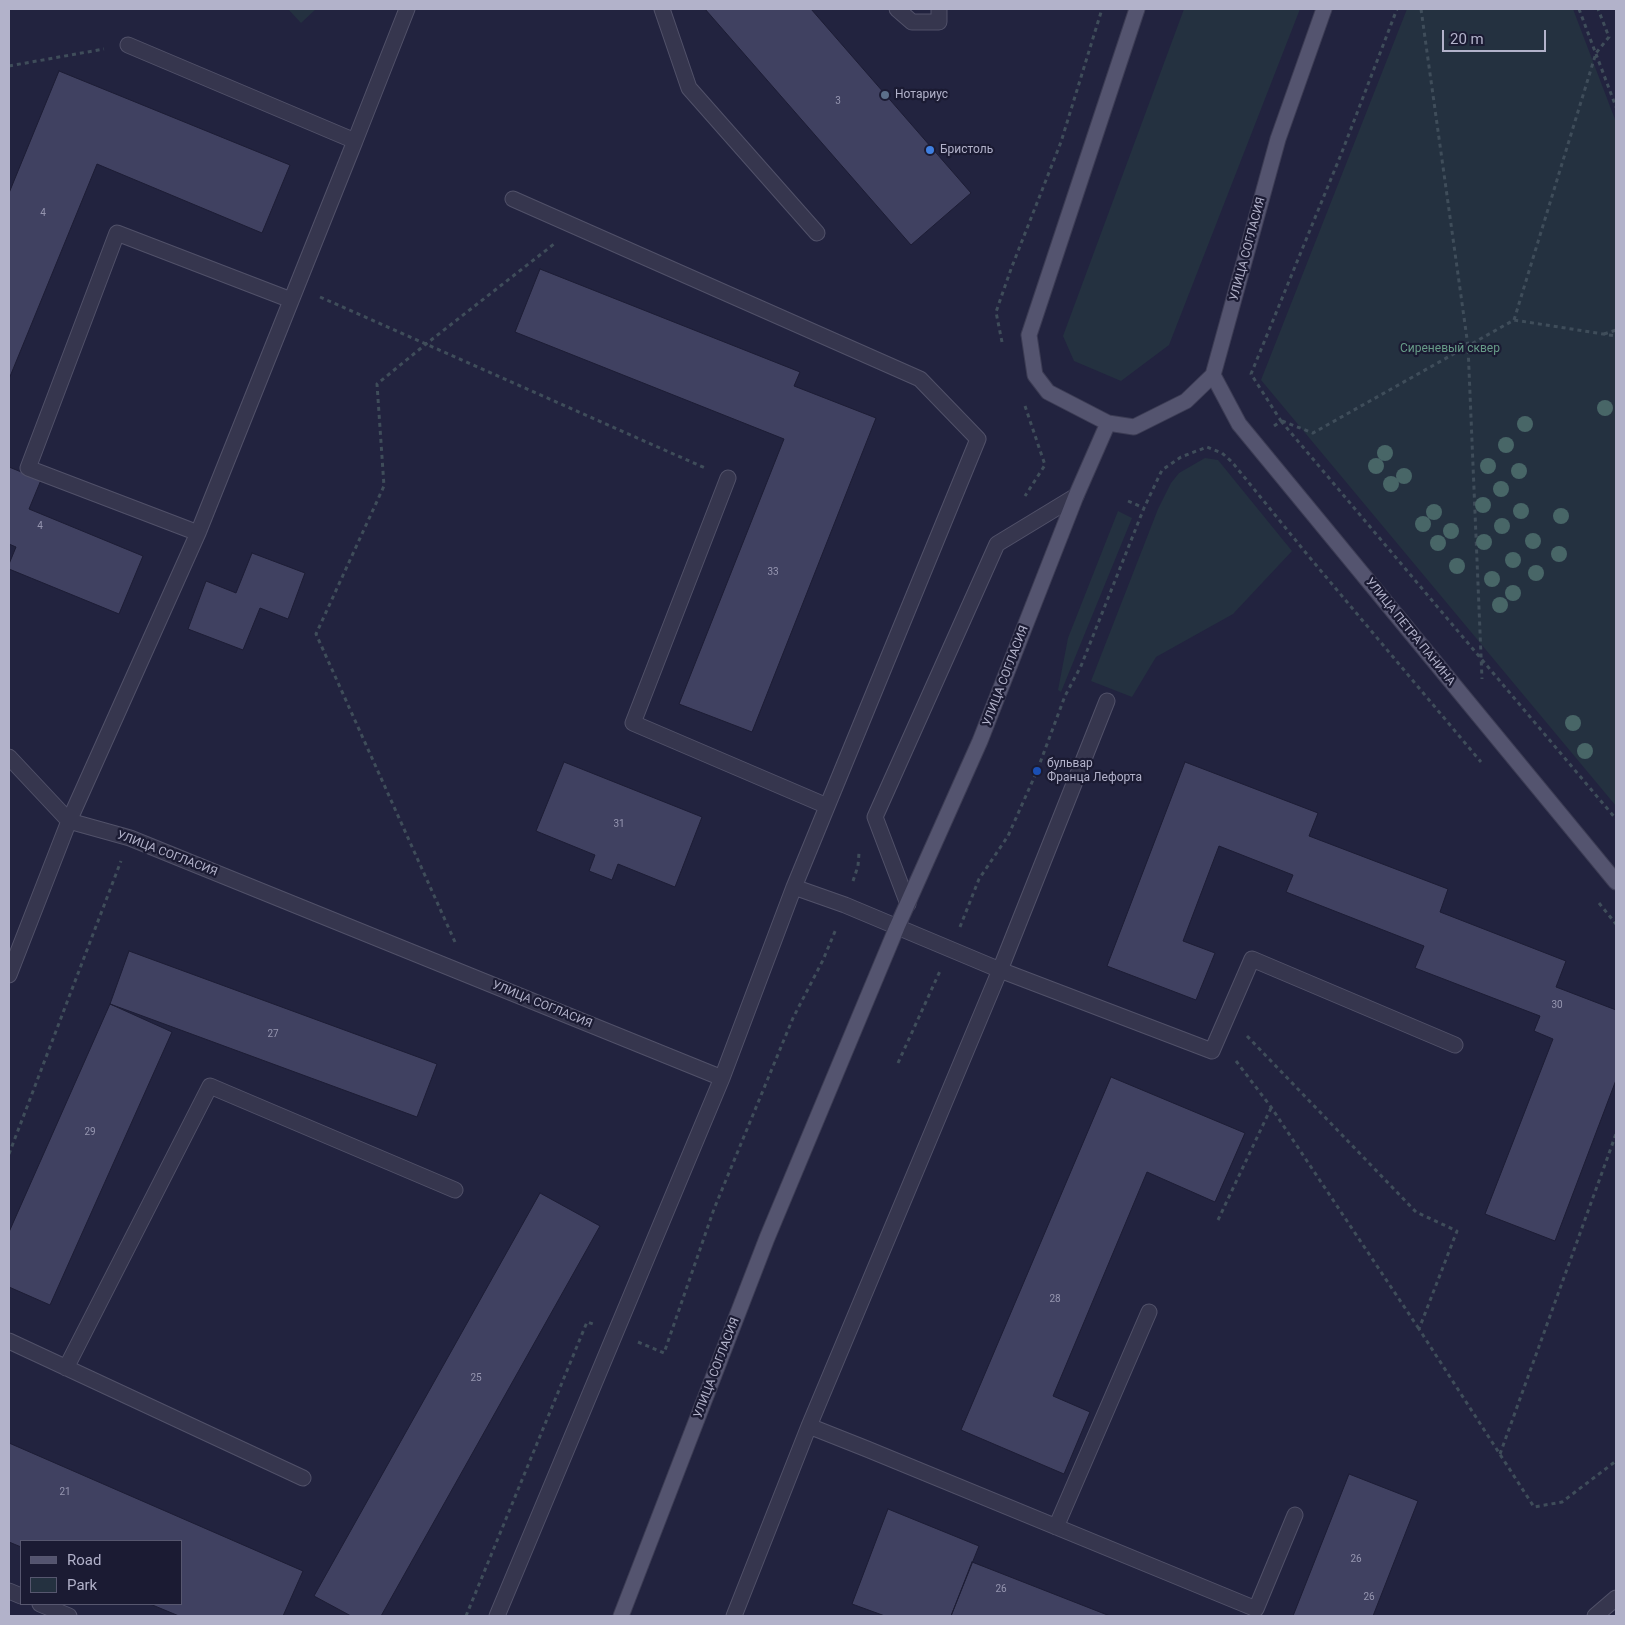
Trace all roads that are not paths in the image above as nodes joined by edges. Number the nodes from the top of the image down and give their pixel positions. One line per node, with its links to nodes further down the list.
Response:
1 (407, 9): 8 (street)
2 (662, 9): 10 (street)
3 (897, 9): 4 (street)
4 (939, 9)
5 (1137, 9): 13 (main road)
6 (1324, 9): 12 (main road, УЛИЦА СОГЛАСИЯ)
7 (128, 45): 8 (street)
8 (355, 141): 11 (street)
9 (513, 199): 19 (street)
10 (818, 233)
11 (294, 293): 16 (street); 16 (street)
12 (1213, 375): 13 (main road); 21 (main road, УЛИЦА ПЕТРА ПАНИНА)
13 (1108, 423): 15 (main road, УЛИЦА СОГЛАСИЯ)
14 (728, 478): 19 (street)
15 (1076, 496): 23 (main road, УЛИЦА СОГЛАСИЯ); 23 (street)
16 (198, 533): 20 (street)
17 (1107, 702): 26 (street)
18 (9, 757): 20 (street)
19 (827, 806): 22 (street)
20 (69, 821): 25 (street); 29 (street, УЛИЦА СОГЛАСИЯ)
21 (1616, 882)
22 (794, 887): 24 (street); 29 (street)
23 (908, 904): 24 (main road, УЛИЦА СОГЛАСИЯ)
24 (897, 927): 26 (street); 42 (main road, УЛИЦА СОГЛАСИЯ)
25 (14, 948): 27 (street)
26 (1000, 970): 28 (street); 34 (street)
27 (9, 976)
28 (1455, 1045)
29 (722, 1078): 41 (street)
30 (455, 1190): 33 (street)
31 (1149, 1312): 37 (street)
32 (9, 1341): 33 (street)
33 (66, 1368): 35 (street)
34 (809, 1426): 37 (street); 43 (street)
35 (303, 1478)
36 (1295, 1515): 37 (street)
37 (1056, 1527)
38 (1616, 1598): 44 (street)
39 (42, 1605): 40 (street)
40 (69, 1616)
41 (497, 1616)
42 (621, 1616)
43 (734, 1616)
44 (1595, 1616)

